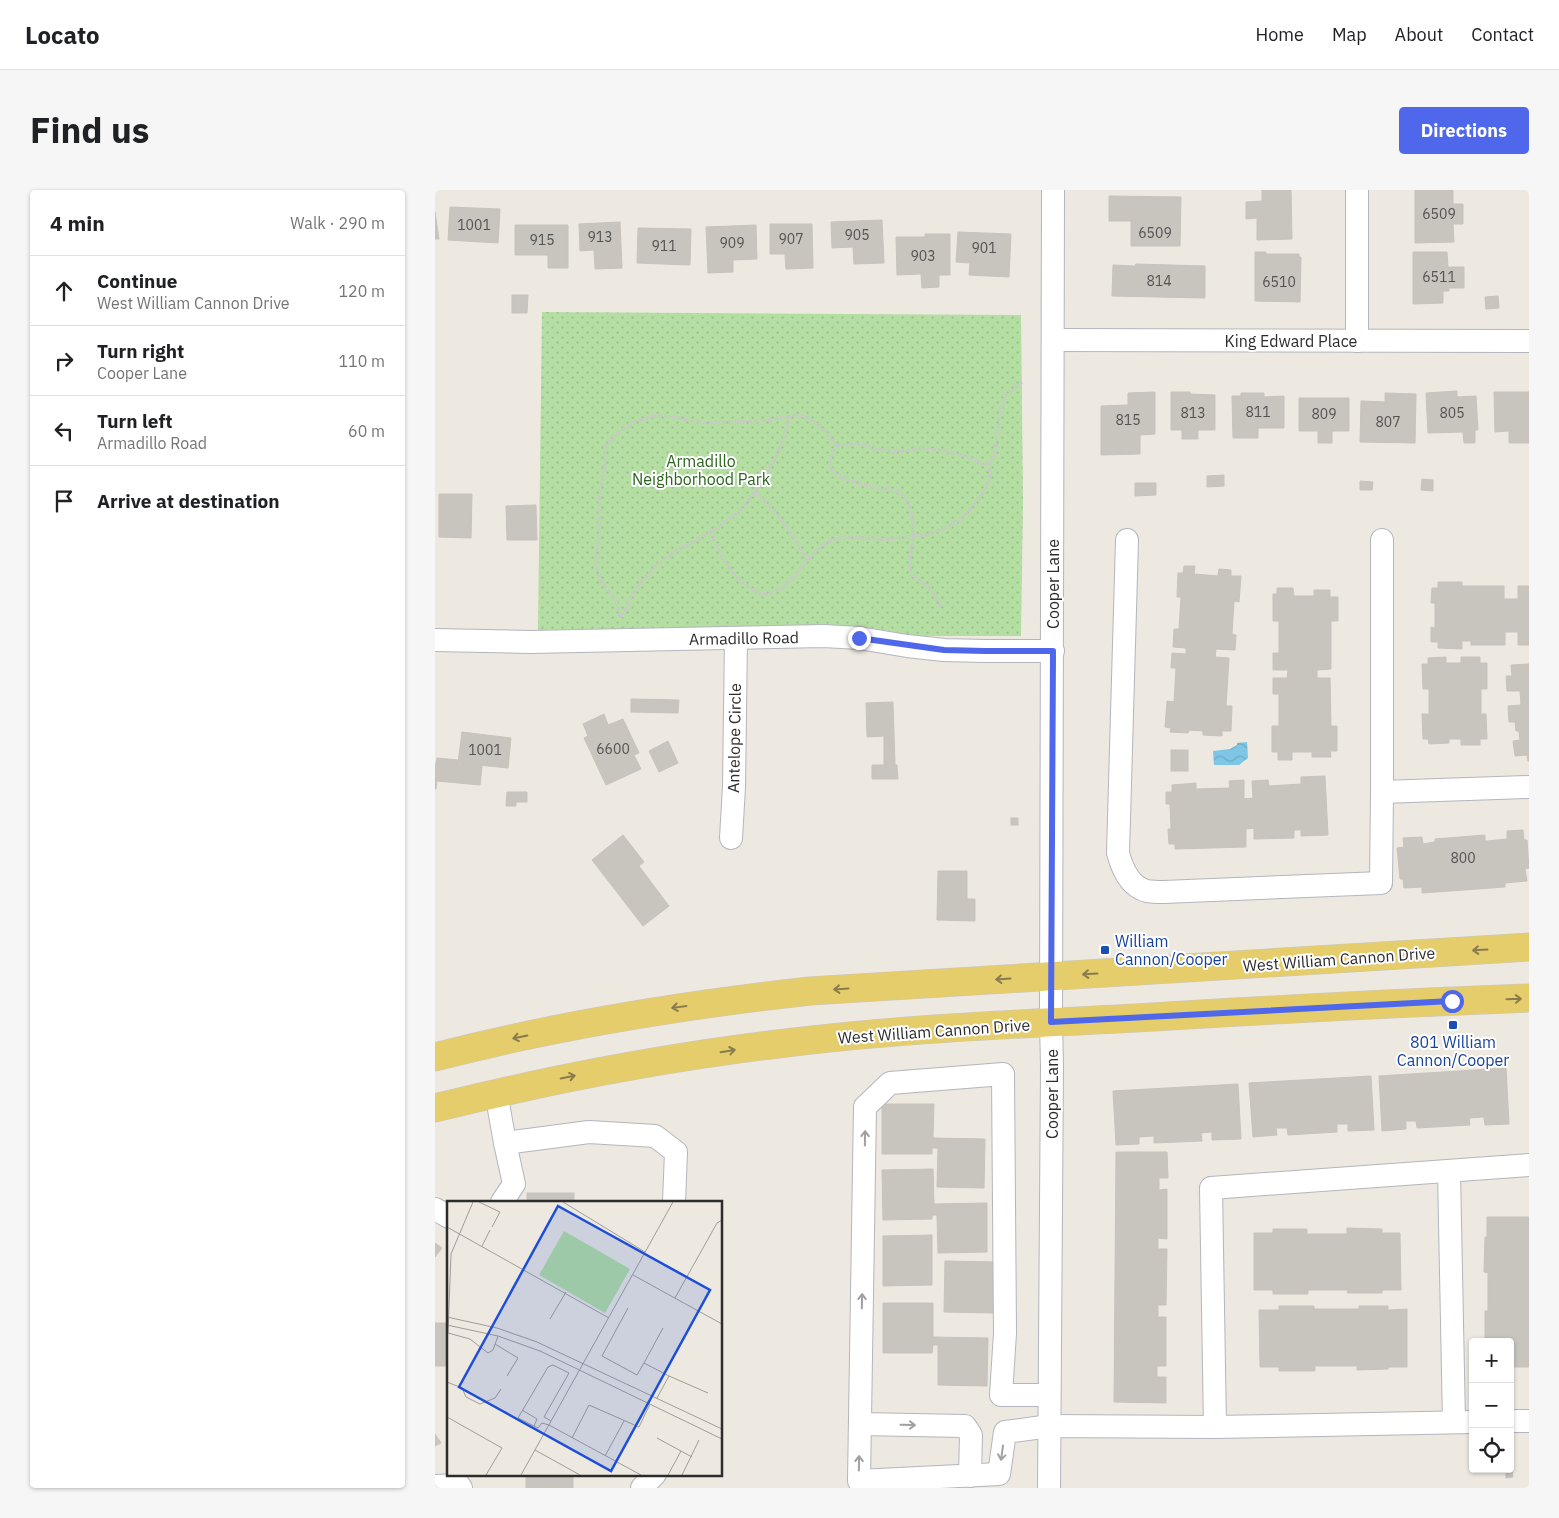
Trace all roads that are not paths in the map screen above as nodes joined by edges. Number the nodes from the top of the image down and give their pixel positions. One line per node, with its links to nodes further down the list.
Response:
1 (1053, 190): 3 (street, Cooper Lane)
2 (1357, 190): 4 (street)
3 (1053, 340): 4 (street, King Edward Place); 10 (street, Cooper Lane)
4 (1357, 341): 5 (street, King Edward Place)
5 (1529, 341)
6 (1127, 540): 12 (street)
7 (1382, 540): 12 (street)
8 (735, 638): 9 (street, Armadillo Road); 10 (street, Armadillo Road); 13 (street, Antelope Circle)
9 (435, 640)
10 (1053, 651): 15 (street, Cooper Lane)
11 (1529, 787): 12 (street)
12 (1382, 792)
13 (731, 838)
14 (1529, 947): 15 (main road, West William Cannon Drive, one-way to 15)
15 (1052, 976): 17 (street, Cooper Lane); 18 (main road, West William Cannon Drive, one-way to 18)
16 (1529, 998): 17 (main road, West William Cannon Drive, one-way to 16)
17 (1051, 1022): 19 (main road, West William Cannon Drive, one-way to 17); 28 (street, Cooper Lane)
18 (435, 1057)
19 (496, 1092): 20 (main road, West William Cannon Drive); 21 (street)
20 (435, 1108)
21 (505, 1144): 24 (street); 25 (street)
22 (1529, 1165): 23 (street)
23 (1449, 1172): 31 (street); 34 (street)
24 (503, 1201)
25 (674, 1201)
26 (435, 1209): 27 (street)
27 (447, 1216)
28 (1049, 1395): 32 (street, one-way to 28); 33 (street, Cooper Lane)
29 (1514, 1421): 30 (street)
30 (1529, 1421)
31 (1463, 1422): 34 (street)
32 (860, 1424): 36 (street, one-way to 36); 36 (street, one-way to 32)
33 (1050, 1426): 34 (street); 36 (street, one-way to 36); 40 (street, Cooper Lane)
34 (1215, 1427)
35 (653, 1476): 39 (street)
36 (970, 1476)
37 (435, 1486): 38 (street)
38 (461, 1488)
39 (642, 1488)
40 (1049, 1488)

